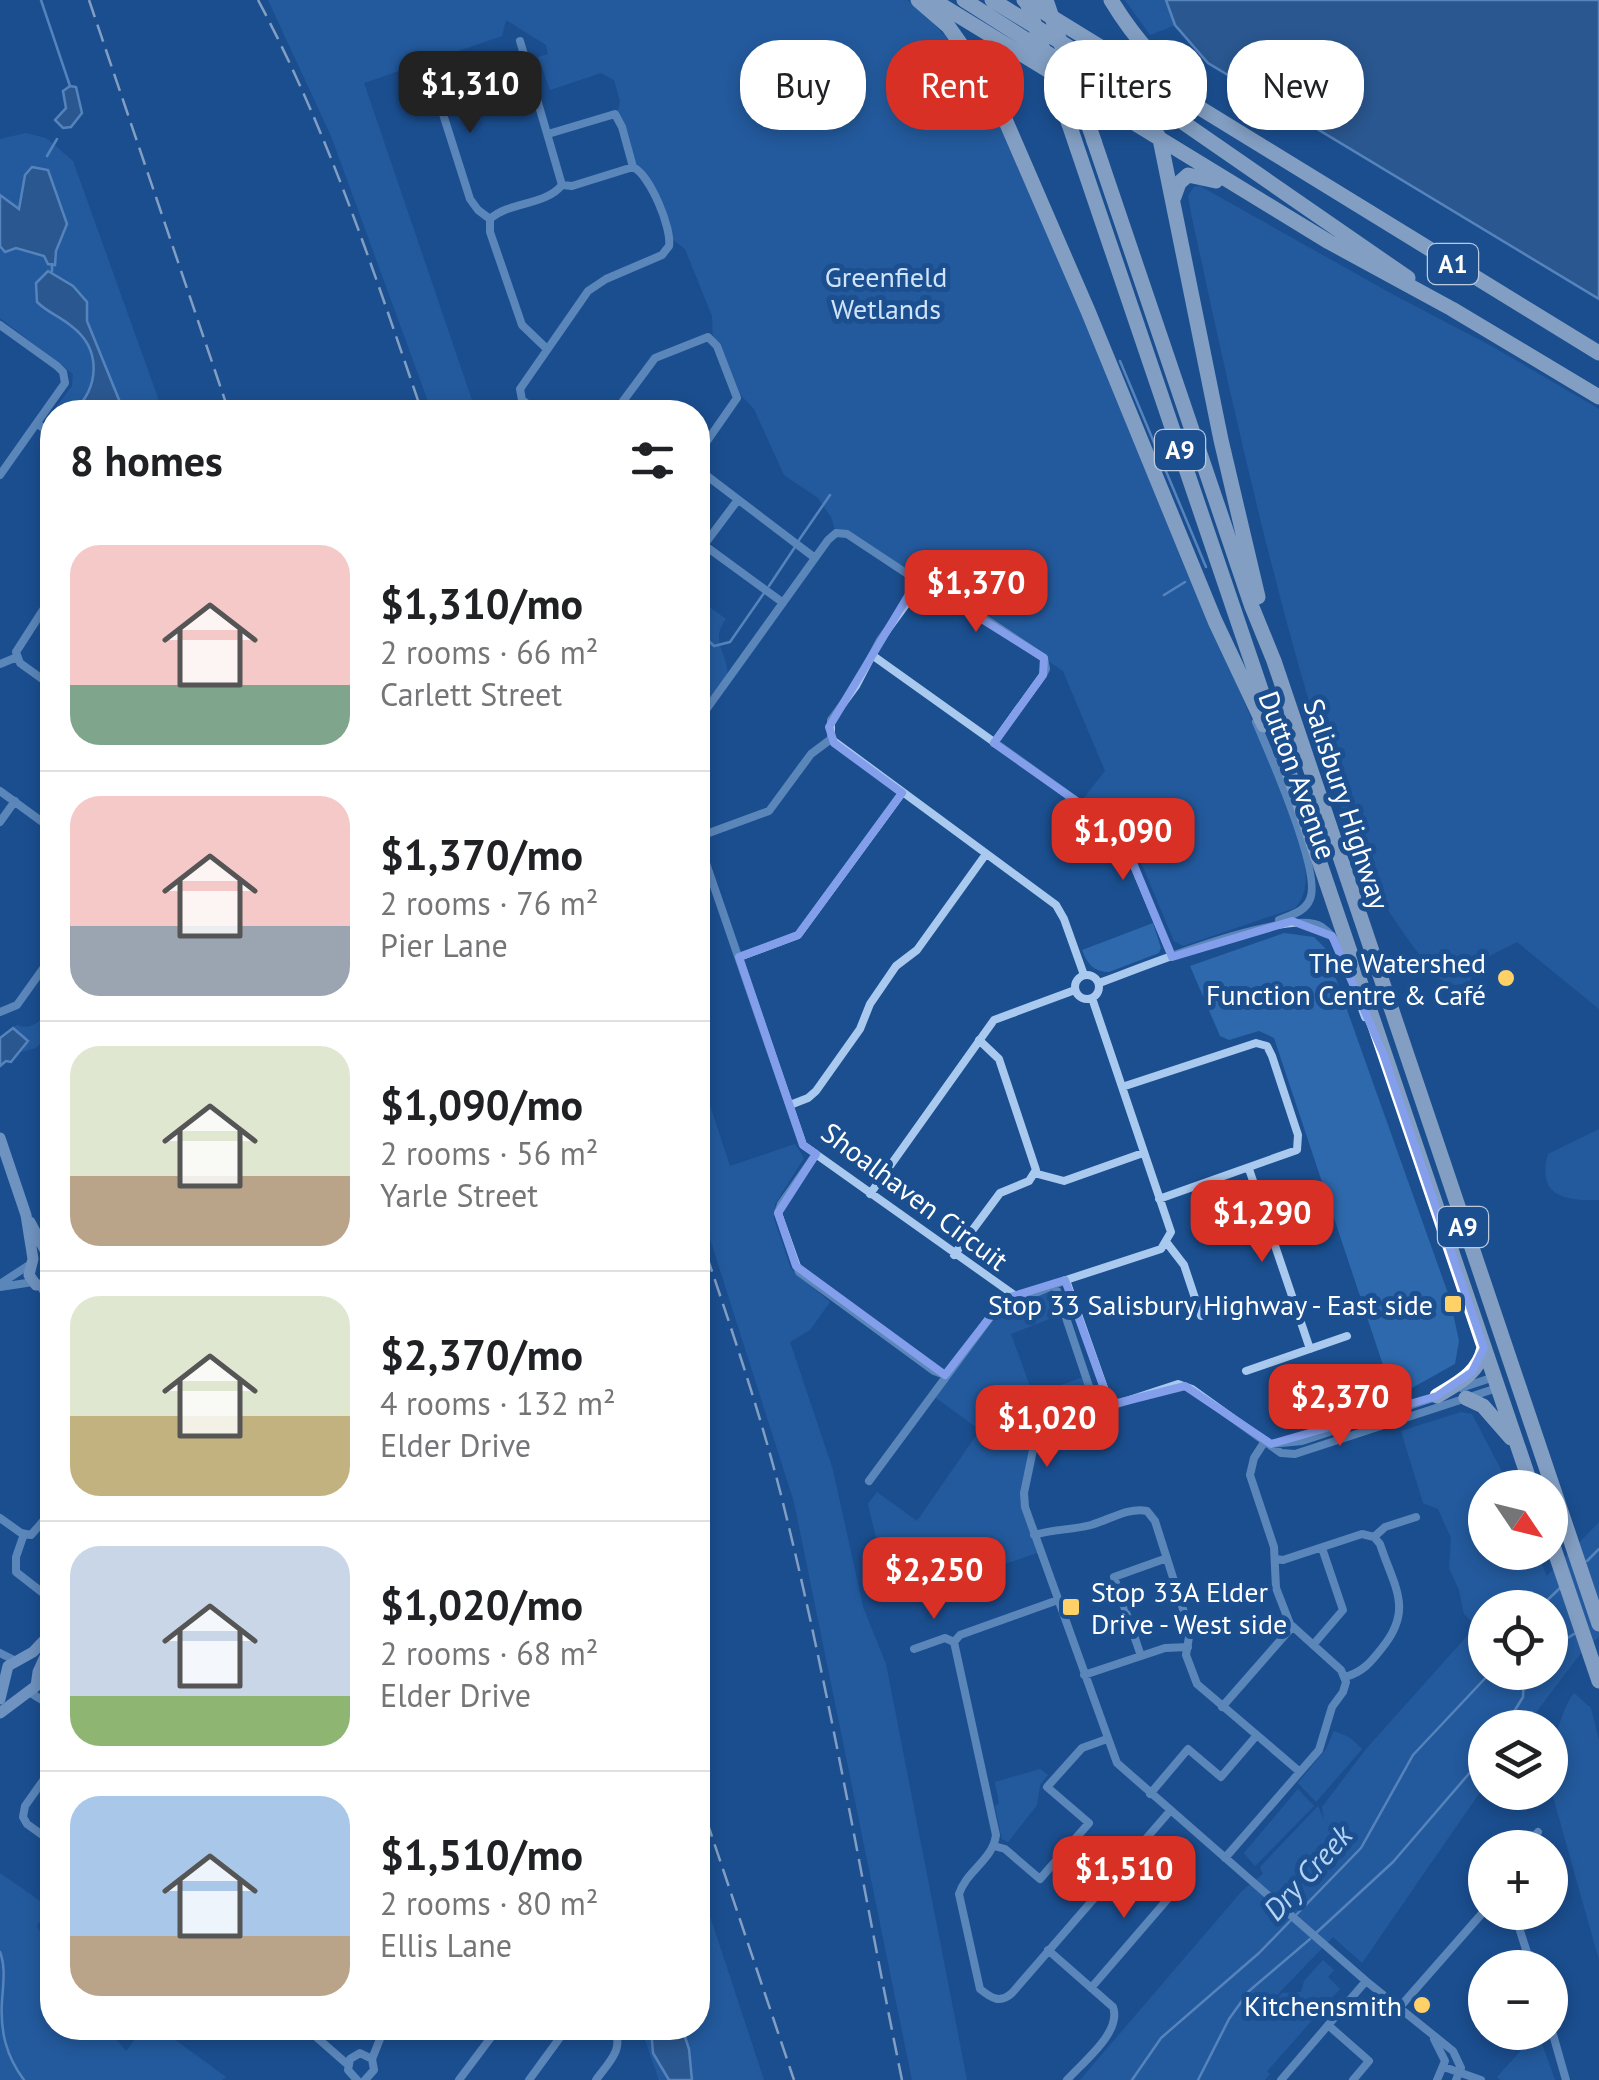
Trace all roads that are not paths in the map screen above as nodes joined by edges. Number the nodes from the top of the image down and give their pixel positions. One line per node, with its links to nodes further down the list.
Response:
1 (918, 0): 38 (highway)
2 (933, 0): 11 (highway, A1)
3 (964, 0): 11 (highway)
4 (992, 0): 18 (highway)
5 (1025, 0): 13 (highway, A1); 47 (highway, Salisbury Highway / A9, bridge)
6 (1046, 0): 41 (highway, Salisbury Highway / A9, bridge)
7 (1110, 0): 13 (highway)
8 (520, 41): 10 (street)
9 (429, 70): 17 (street)
10 (548, 134): 12 (street); 14 (street)
11 (1160, 139): 15 (highway, A1); 16 (highway)
12 (633, 167): 14 (street); 20 (street)
13 (1307, 174): 21 (highway, A1)
14 (562, 185): 17 (street)
15 (1239, 188): 16 (highway); 18 (highway, A1)
16 (1174, 199): 41 (highway)
17 (490, 219): 20 (street)
18 (1452, 309): 22 (highway, A1)
19 (0, 325): 23 (street)
20 (547, 348): 24 (street)
21 (1599, 354)
22 (1599, 397)
23 (55, 400)
24 (522, 400)
25 (624, 400): 28 (street)
26 (40, 421): 27 (street)
27 (38, 424): 29 (street)
28 (710, 437)
29 (0, 475)
30 (710, 479): 31 (street)
31 (736, 501): 32 (street); 34 (street)
32 (710, 537)
33 (710, 549): 36 (street)
34 (815, 558): 35 (street); 36 (street)
35 (914, 586): 39 (street); 46 (street)
36 (782, 602): 44 (street)
37 (40, 613): 40 (street)
38 (1215, 620): 47 (highway); 56 (street, Dutton Avenue)
39 (872, 655): 45 (street); 46 (street)
40 (17, 657): 42 (street); 43 (street)
41 (1274, 662): 66 (highway, Salisbury Highway / A9)
42 (0, 664)
43 (40, 676)
44 (710, 704)
45 (831, 739): 49 (street); 53 (street)
46 (994, 743): 57 (street)
47 (1289, 778): 67 (highway, Salisbury Highway / A9)
48 (0, 791): 50 (street)
49 (902, 793): 54 (street); 58 (street)
50 (15, 802): 51 (street); 52 (street)
51 (40, 820)
52 (0, 822)
53 (710, 833)
54 (986, 854): 60 (street); 69 (street)
55 (710, 873): 58 (street, Shoalhaven Circuit)
56 (1269, 926): 57 (street, Dutton Avenue); 67 (street, Dutton Avenue)
57 (1172, 956): 61 (street, Dutton Avenue)
58 (739, 957): 69 (street, Shoalhaven Circuit)
59 (40, 973): 64 (street)
60 (1084, 975): 61 (street); 62 (street)
61 (1099, 984): 63 (street)
62 (1075, 990): 63 (street); 65 (street)
63 (1092, 998): 68 (street)
64 (0, 1012)
65 (979, 1040): 74 (street); 75 (street)
66 (1402, 1048): 67 (highway); 94 (highway, Salisbury Highway / A9)
67 (1383, 1053): 92 (highway, Salisbury Highway / A9)
68 (1122, 1088): 71 (street); 73 (street)
69 (790, 1105): 72 (street, Shoalhaven Circuit)
70 (0, 1138): 77 (street)
71 (1144, 1153): 74 (street); 76 (street)
72 (816, 1154): 75 (street, Shoalhaven Circuit); 95 (street)
73 (1249, 1169): 76 (street); 91 (street)
74 (1034, 1173): 80 (street)
75 (870, 1194): 80 (street, Shoalhaven Circuit)
76 (1159, 1199): 79 (street)
77 (26, 1215): 78 (street); 82 (street)
78 (40, 1238)
79 (1167, 1243): 83 (street, Shoalhaven Circuit); 89 (street)
80 (954, 1255): 88 (street, Shoalhaven Circuit)
81 (40, 1259): 82 (street)
82 (31, 1262): 84 (street); 86 (street)
83 (1066, 1280): 85 (street, Shoalhaven Circuit); 99 (street)
84 (40, 1283)
85 (1056, 1284): 88 (street, Shoalhaven Circuit); 100 (street)
86 (0, 1285): 87 (street)
87 (40, 1285)
88 (1008, 1293): 95 (street)
89 (1201, 1316)
90 (1347, 1336): 91 (street)
91 (1310, 1348): 93 (street)
92 (1484, 1348): 96 (highway, Salisbury Highway / A9); 97 (highway)
93 (1246, 1370)
94 (1512, 1374): 96 (highway); 117 (highway, Salisbury Highway / A9)
95 (945, 1375): 104 (street)
96 (1495, 1382): 97 (street); 98 (street); 102 (highway, Salisbury Highway / A9)
97 (1438, 1396): 101 (street)
98 (1466, 1398): 101 (street); 102 (highway)
99 (1110, 1406): 100 (street); 101 (street)
100 (1097, 1410): 109 (street)
101 (1268, 1443): 113 (street)
102 (1516, 1445): 103 (highway, Salisbury Highway / A9)
103 (1525, 1470)
104 (869, 1481)
105 (1416, 1517): 110 (street)
106 (0, 1518): 108 (street)
107 (40, 1526): 108 (street)
108 (24, 1534): 115 (street)
109 (1034, 1536): 112 (street); 116 (street)
110 (1374, 1537): 111 (street); 131 (street)
111 (1322, 1548): 113 (street); 121 (street)
112 (1166, 1558): 122 (street); 125 (street)
113 (1275, 1559): 118 (street)
114 (1561, 1570): 132 (highway)
115 (40, 1591)
116 (1058, 1600): 120 (street); 129 (street)
117 (1599, 1624)
118 (1292, 1627): 121 (street); 136 (street)
119 (40, 1642): 126 (street)
120 (954, 1642): 123 (street); 145 (street)
121 (1313, 1645): 131 (street)
122 (1188, 1647): 125 (street); 136 (street)
123 (914, 1649)
124 (0, 1654): 126 (street)
125 (1141, 1656): 129 (street)
126 (19, 1660): 128 (street); 130 (street)
127 (40, 1670): 128 (street)
128 (38, 1675): 133 (street)
129 (1084, 1675): 139 (street)
130 (3, 1676): 133 (street); 134 (street)
131 (1345, 1677): 140 (street)
132 (1599, 1681)
133 (26, 1693): 135 (street); 137 (street)
134 (0, 1699)
135 (40, 1700)
136 (1222, 1707): 138 (street)
137 (0, 1713)
138 (1257, 1735): 140 (street); 142 (street)
139 (1106, 1738): 142 (street); 145 (street)
140 (1300, 1772): 147 (street)
141 (40, 1785): 144 (street)
142 (1150, 1794): 143 (street)
143 (1170, 1811): 146 (street); 147 (street)
144 (40, 1832)
145 (994, 1846): 149 (street)
146 (1130, 1857): 149 (street); 151 (street)
147 (1225, 1858): 150 (street)
148 (1468, 1930): 152 (street)
149 (1048, 1950): 151 (street)
150 (1366, 1981): 152 (street); 153 (street)
151 (1091, 1988): 172 (street)
152 (1400, 2008): 154 (street)
153 (1328, 2025): 173 (street); 174 (street)
154 (1433, 2037): 165 (street); 167 (street)
155 (323, 2040): 161 (street)
156 (374, 2040): 163 (street)
157 (380, 2040): 164 (street)
158 (489, 2040): 169 (street)
159 (558, 2040): 170 (street)
160 (619, 2040): 171 (street)
161 (327, 2043): 163 (street); 166 (street)
162 (1557, 2050): 177 (street)
163 (358, 2055): 164 (street); 166 (street)
164 (372, 2059): 168 (street)
165 (1444, 2066): 167 (street); 175 (street)
166 (350, 2075)
167 (1458, 2076): 176 (street)
168 (365, 2080)
169 (458, 2080)
170 (529, 2080)
171 (596, 2080)
172 (1068, 2080)
173 (1281, 2080)
174 (1353, 2080)
175 (1437, 2080)
176 (1481, 2080)
177 (1566, 2080)

